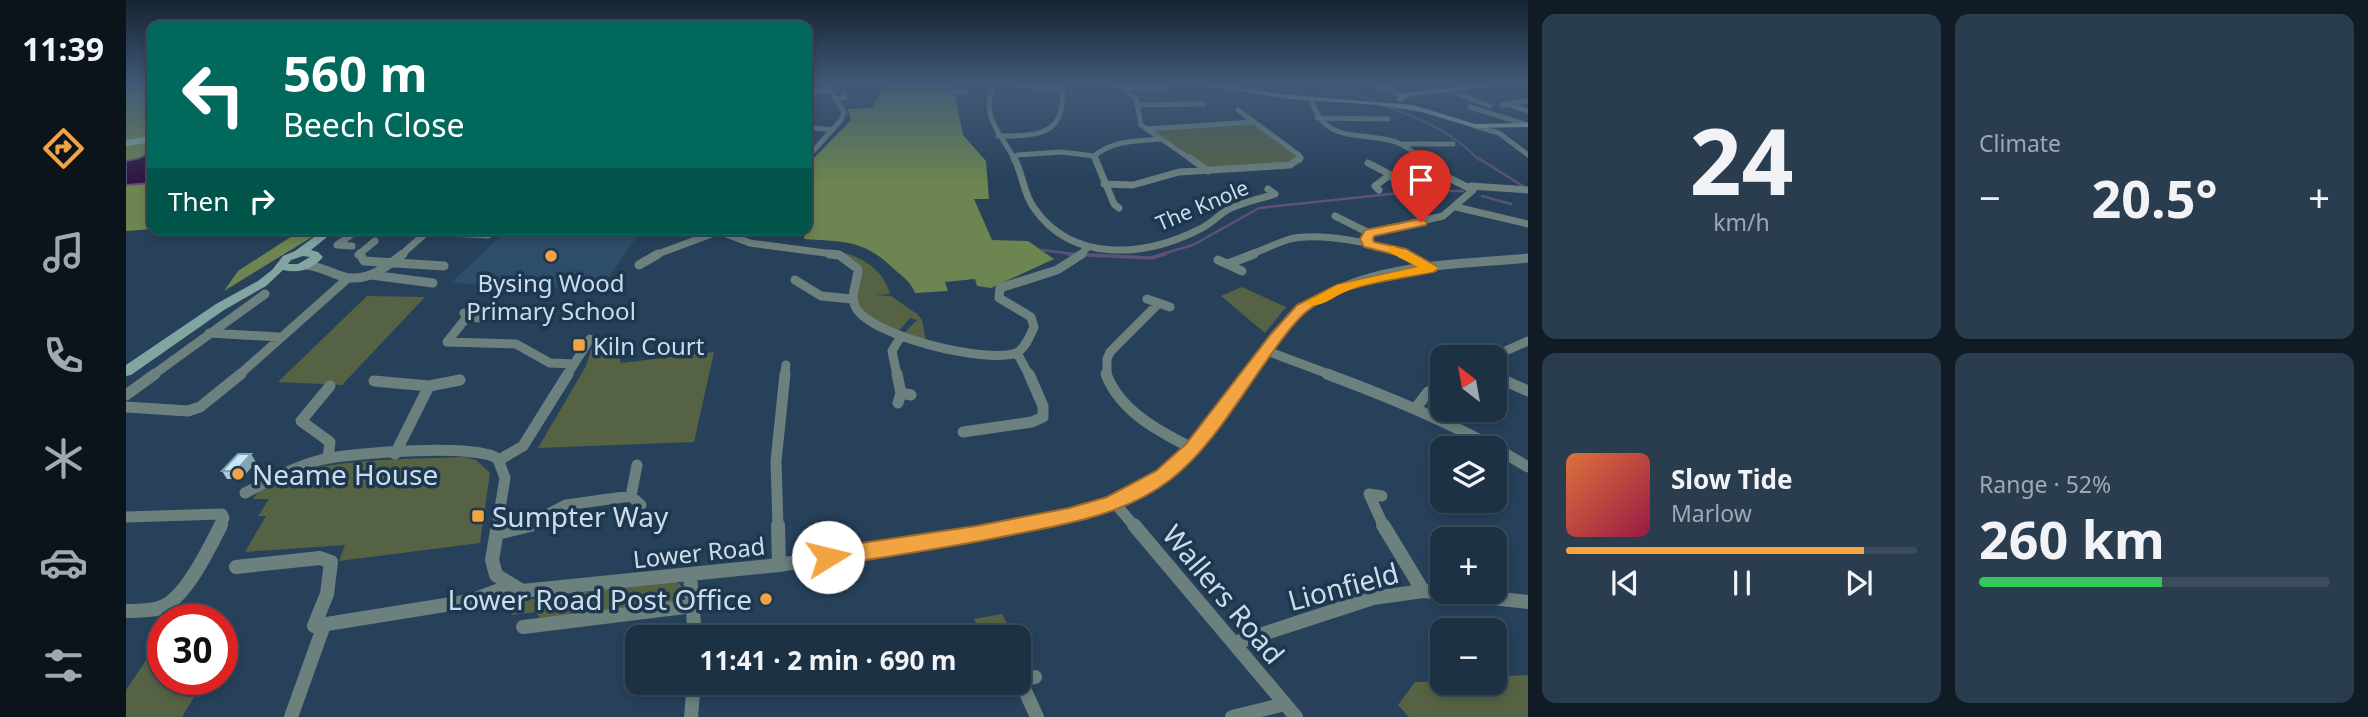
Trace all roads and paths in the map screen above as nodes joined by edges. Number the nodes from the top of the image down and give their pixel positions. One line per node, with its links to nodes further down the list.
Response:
1 (841, 117): 15 (street)
2 (989, 117): 16 (street, The Knole)
3 (1058, 117): 16 (street)
4 (1139, 117): 14 (street)
5 (1248, 117): 10 (street)
6 (1447, 117): 13 (street)
7 (1504, 117): 12 (street)
8 (1316, 118): 9 (street); 20 (street)
9 (1388, 119)
10 (1254, 122): 14 (street); 27 (street)
11 (812, 123): 15 (street)
12 (1528, 125): 13 (street)
13 (1475, 126): 24 (street)
14 (1146, 129): 17 (street)
15 (833, 130): 22 (street)
16 (998, 136): 49 (street, The Knole)
17 (1162, 139): 25 (street); 27 (street)
18 (147, 140): 19 (street)
19 (126, 144)
20 (1400, 144): 21 (street); 28 (street)
21 (1453, 144)
22 (812, 153)
23 (1017, 155): 25 (street)
24 (1528, 155)
25 (1094, 156): 30 (street)
26 (1368, 163): 29 (street)
27 (1208, 171): 30 (street)
28 (1439, 173): 29 (street); 31 (street)
29 (1393, 177): 33 (street)
30 (1104, 184): 36 (street)
31 (1471, 186): 34 (street); 35 (street)
32 (1268, 190): 49 (street, The Knole)
33 (1378, 190)
34 (1528, 190)
35 (1457, 207): 38 (street); 39 (street)
36 (1119, 208)
37 (1335, 216): 39 (street)
38 (1528, 224)
39 (1370, 233): 47 (street)
40 (326, 235): 53 (street)
41 (328, 235): 50 (street)
42 (351, 235): 48 (street)
43 (421, 235): 54 (street)
44 (705, 235): 57 (street)
45 (727, 235): 68 (street)
46 (375, 241): 54 (street)
47 (1369, 244): 56 (street); 59 (street)
48 (352, 246)
49 (1086, 249): 60 (street)
50 (316, 256): 53 (street); 61 (street)
51 (1528, 258): 59 (street, Lower Road)
52 (1218, 260): 56 (street)
53 (301, 262): 61 (street); 67 (street); 67 (street)
54 (389, 262): 58 (street); 63 (street)
55 (1047, 264): 60 (street)
56 (1228, 264): 62 (street)
57 (639, 265)
58 (444, 266)
59 (1432, 268): 79 (street, Lower Road)
60 (1059, 269): 80 (street)
61 (331, 270): 64 (street)
62 (1242, 271)
63 (371, 275): 64 (street); 66 (street)
64 (347, 279): 75 (street)
65 (814, 281): 68 (street)
66 (433, 284)
67 (263, 288): 73 (street); 83 (street)
68 (852, 299): 74 (street)
69 (1147, 299): 70 (street)
70 (1159, 303): 71 (street); 98 (street)
71 (1170, 307)
72 (482, 318): 81 (street)
73 (208, 333): 75 (street); 91 (street)
74 (901, 336): 80 (street); 92 (street)
75 (279, 337): 93 (street)
76 (590, 339): 81 (street)
77 (1528, 341): 78 (street)
78 (1507, 350)
79 (1267, 351): 94 (street); 98 (street, Lower Road)
80 (1017, 353): 96 (street)
81 (574, 364): 101 (street)
82 (786, 365): 111 (street)
83 (126, 372)
84 (460, 380): 88 (street)
85 (374, 382): 88 (street)
86 (1507, 382): 90 (street)
87 (330, 386): 100 (street)
88 (429, 386): 99 (street)
89 (1430, 391): 94 (street)
90 (1528, 391)
91 (126, 395)
92 (903, 397)
93 (126, 407)
94 (1415, 409): 103 (street)
95 (979, 417): 96 (street)
96 (984, 428): 97 (street)
97 (963, 432)
98 (1192, 448): 107 (street, Lower Road)
99 (395, 454): 100 (street); 101 (street)
100 (328, 458): 104 (street)
101 (499, 460): 110 (street)
102 (637, 465): 105 (street)
103 (1528, 467)
104 (245, 493)
105 (631, 496): 108 (street); 110 (street)
106 (1382, 496): 115 (street, Lionfield)
107 (1114, 502): 111 (street, Lower Road); 122 (street, Wallers Road)
108 (641, 505)
109 (126, 516): 118 (street)
110 (497, 533): 114 (street)
111 (779, 565): 113 (street, Lower Road)
112 (236, 567): 119 (street)
113 (690, 575): 114 (street, Lower Road); 117 (street)
114 (510, 586): 119 (street)
115 (1423, 591): 116 (street, Lionfield); 122 (street, Lionfield)
116 (1528, 602)
117 (693, 606): 120 (street); 121 (street)
118 (126, 611)
119 (324, 625): 126 (street)
120 (694, 625)
121 (523, 627)
122 (1235, 643): 125 (street, Wallers Road)
123 (693, 695): 127 (street)
124 (1025, 695): 128 (street)
125 (1285, 704): 129 (street); 130 (street, Wallers Road)
126 (291, 717)
127 (691, 717)
128 (1037, 717)
129 (1232, 717)
130 (1296, 717)

